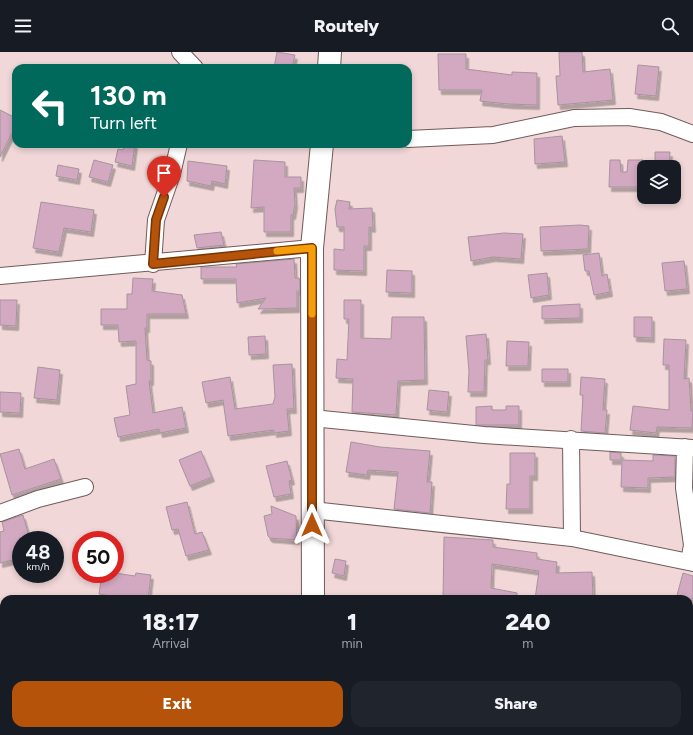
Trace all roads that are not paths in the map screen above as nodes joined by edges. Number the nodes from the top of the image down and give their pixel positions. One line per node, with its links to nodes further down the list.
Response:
1 (180, 52): 3 (street)
2 (330, 52): 4 (main road)
3 (190, 64)
4 (329, 64)
5 (693, 134): 6 (street)
6 (412, 139)
7 (178, 148): 10 (street)
8 (322, 148): 9 (main road)
9 (312, 248): 10 (street); 12 (main road)
10 (153, 264): 11 (street)
11 (0, 276)
12 (312, 418): 13 (street); 16 (main road)
13 (571, 440): 14 (street); 18 (street)
14 (689, 447): 19 (street)
15 (84, 487): 17 (street)
16 (312, 510): 18 (street); 20 (main road)
17 (0, 513)
18 (572, 538): 19 (street)
19 (691, 562)
20 (313, 595)

